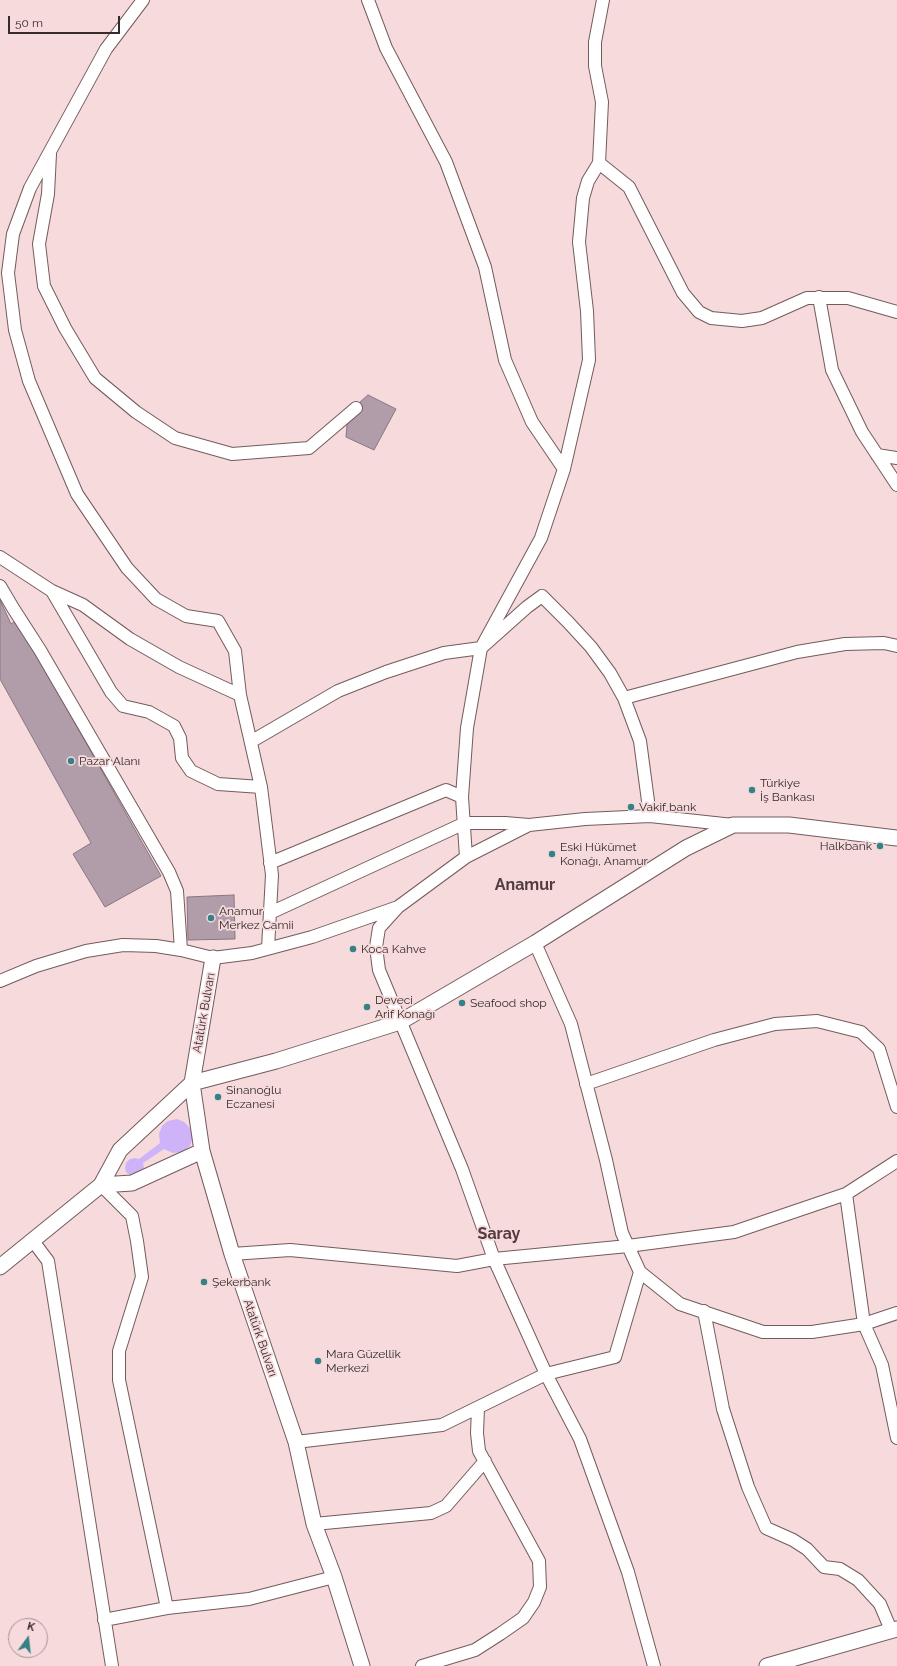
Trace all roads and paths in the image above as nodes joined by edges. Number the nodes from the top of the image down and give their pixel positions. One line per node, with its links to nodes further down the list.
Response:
1 (143, 0): 4 (street)
2 (368, 0): 11 (street)
3 (603, 0): 5 (street)
4 (50, 151): 8 (street); 18 (street)
5 (600, 163): 6 (street); 11 (street)
6 (819, 298): 7 (street); 9 (street)
7 (897, 312)
8 (356, 408)
9 (877, 455): 10 (street); 12 (street)
10 (897, 458)
11 (564, 469): 17 (street)
12 (897, 485)
13 (0, 557): 15 (street)
14 (0, 586): 34 (street)
15 (52, 591): 18 (street); 21 (street)
16 (897, 646): 19 (street)
17 (481, 648): 19 (street); 20 (street); 22 (street)
18 (240, 695): 20 (street)
19 (624, 698): 23 (street)
20 (252, 741): 21 (street)
21 (261, 787): 29 (street)
22 (462, 796): 24 (street); 29 (street)
23 (650, 816): 25 (street); 26 (street)
24 (465, 824): 25 (street); 28 (street); 31 (street)
25 (529, 825): 28 (street)
26 (732, 825): 27 (street); 32 (street)
27 (897, 838)
28 (466, 857): 30 (street)
29 (270, 863): 31 (street)
30 (398, 906): 33 (street); 37 (street)
31 (270, 913): 33 (street)
32 (535, 943): 37 (street); 39 (street)
33 (268, 948): 35 (street)
34 (181, 950): 35 (street); 36 (street)
35 (213, 958): 38 (street, Atatürk Bulvarı)
36 (0, 982)
37 (400, 1022): 38 (street); 48 (street)
38 (192, 1083): 41 (street, Atatürk Bulvarı); 43 (street)
39 (586, 1084): 40 (street); 46 (street)
40 (897, 1107)
41 (202, 1151): 43 (street); 47 (street, Atatürk Bulvarı)
42 (897, 1161): 44 (street)
43 (101, 1185): 45 (street); 61 (street)
44 (846, 1194): 46 (street); 53 (street)
45 (33, 1241): 49 (street); 62 (street)
46 (628, 1246): 48 (street); 50 (street)
47 (232, 1254): 48 (street); 57 (street, Atatürk Bulvarı)
48 (494, 1259): 54 (street)
49 (0, 1267)
50 (640, 1272): 51 (street); 54 (street)
51 (704, 1312): 53 (street); 63 (street)
52 (897, 1313): 53 (street)
53 (864, 1324): 56 (street)
54 (546, 1374): 55 (street); 67 (street)
55 (478, 1408): 57 (street); 58 (street)
56 (897, 1438)
57 (296, 1442): 59 (street, Atatürk Bulvarı)
58 (485, 1461): 59 (street); 66 (street)
59 (314, 1524): 60 (street, Atatürk Bulvarı)
60 (334, 1577): 61 (street); 65 (street, Atatürk Bulvarı)
61 (167, 1608): 62 (street)
62 (104, 1620): 64 (street)
63 (894, 1630): 68 (street)
64 (112, 1666)
65 (362, 1666)
66 (422, 1666)
67 (654, 1666)
68 (766, 1666)

